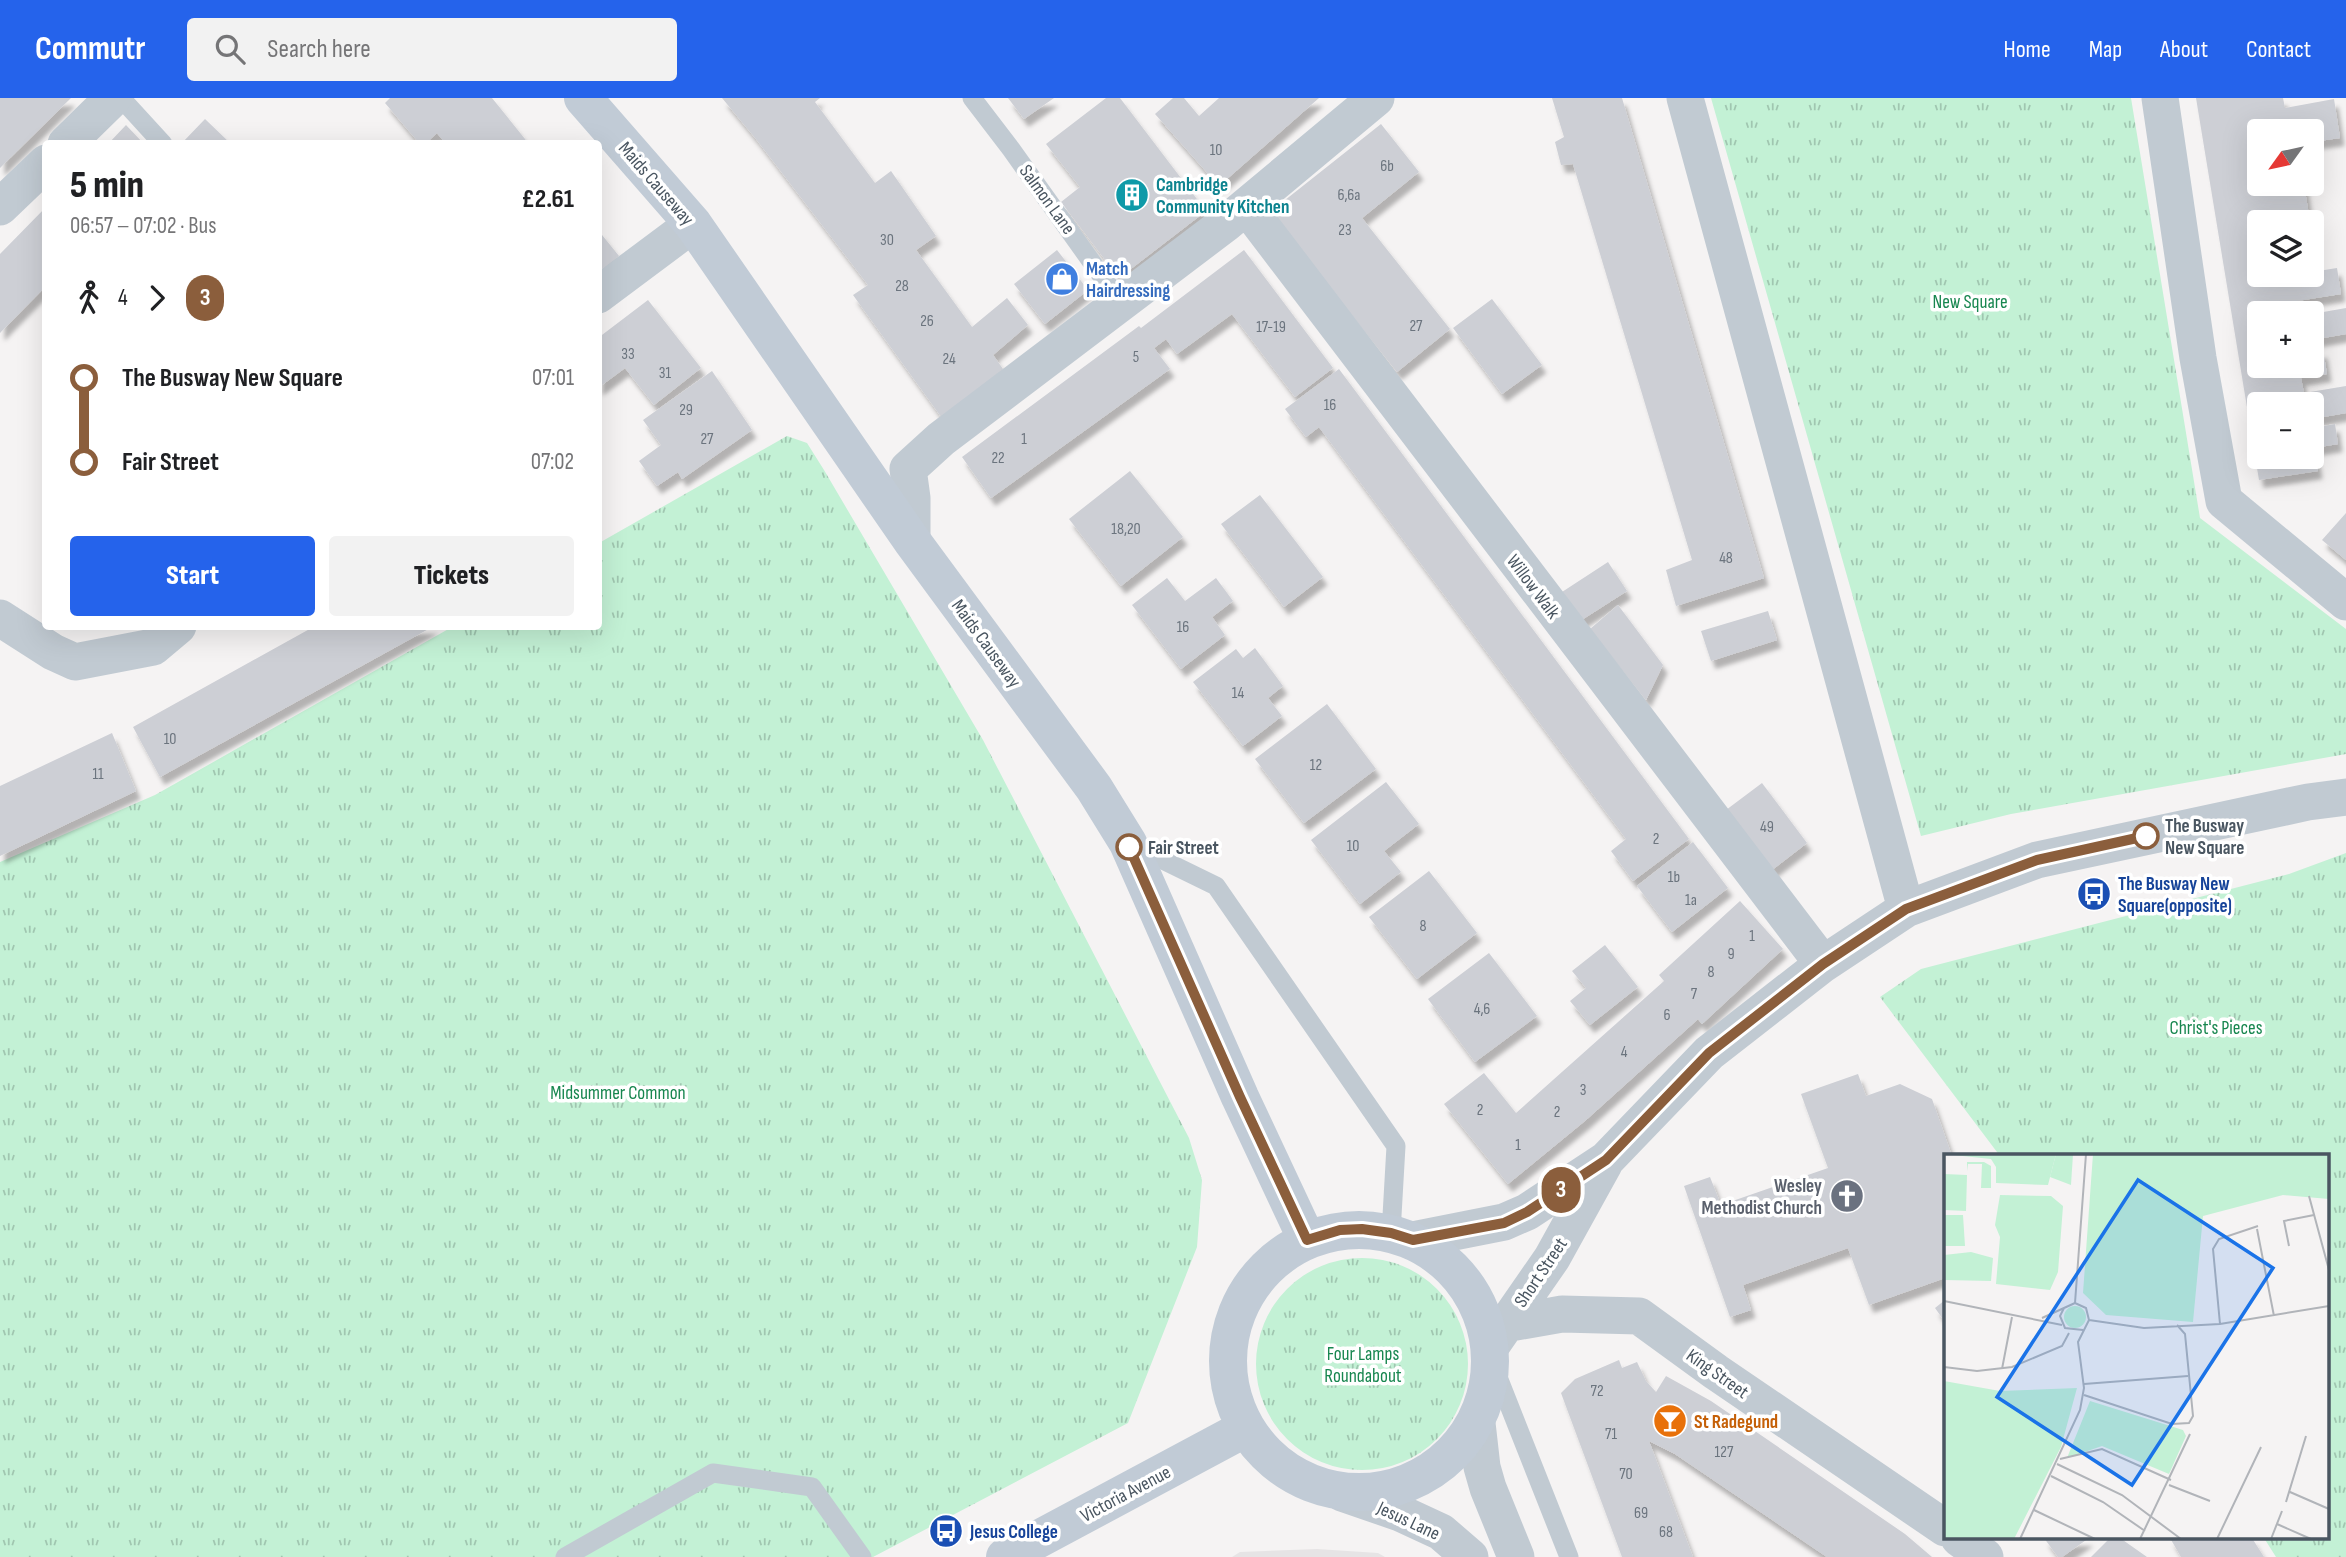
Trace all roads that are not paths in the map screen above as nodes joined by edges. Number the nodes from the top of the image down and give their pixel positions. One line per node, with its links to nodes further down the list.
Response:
1 (113, 98): 8 (street)
2 (121, 98): 9 (lane)
3 (583, 98): 13 (street, Maids Causeway)
4 (972, 98): 15 (lane, Salmon Lane)
5 (1376, 98): 12 (street)
6 (1685, 98): 22 (street)
7 (2160, 98): 17 (street)
8 (70, 140)
9 (159, 140)
10 (42, 167): 11 (street)
11 (0, 207)
12 (1247, 207): 15 (street); 23 (street, Willow Walk)
13 (693, 224): 14 (street); 16 (street, Maids Causeway)
14 (602, 292)
15 (1121, 303): 16 (street)
16 (912, 541): 21 (street, Maids Causeway)
17 (2346, 602)
18 (0, 618): 19 (street)
19 (173, 630)
20 (2346, 797): 22 (street, Short Street)
21 (1128, 843): 25 (lane); 26 (street, Maids Causeway)
22 (1906, 909): 23 (street, Short Street)
23 (1823, 964): 24 (street, Short Street)
24 (1606, 1160): 25 (street, Short Street); 27 (street, Short Street)
25 (1402, 1236): 26 (street); 27 (street)
26 (1307, 1240): 29 (street)
27 (1496, 1344): 28 (street); 31 (street, King Street); 38 (lane)
28 (1477, 1423): 30 (street); 37 (street)
29 (1245, 1428): 30 (street); 35 (street, Victoria Avenue)
30 (1342, 1493): 36 (street, Jesus Lane)
31 (1944, 1527)
32 (1962, 1540): 39 (street)
33 (565, 1557): 34 (lane)
34 (862, 1557)
35 (1005, 1557)
36 (1470, 1557)
37 (1516, 1557)
38 (1569, 1557)
39 (1985, 1557)

